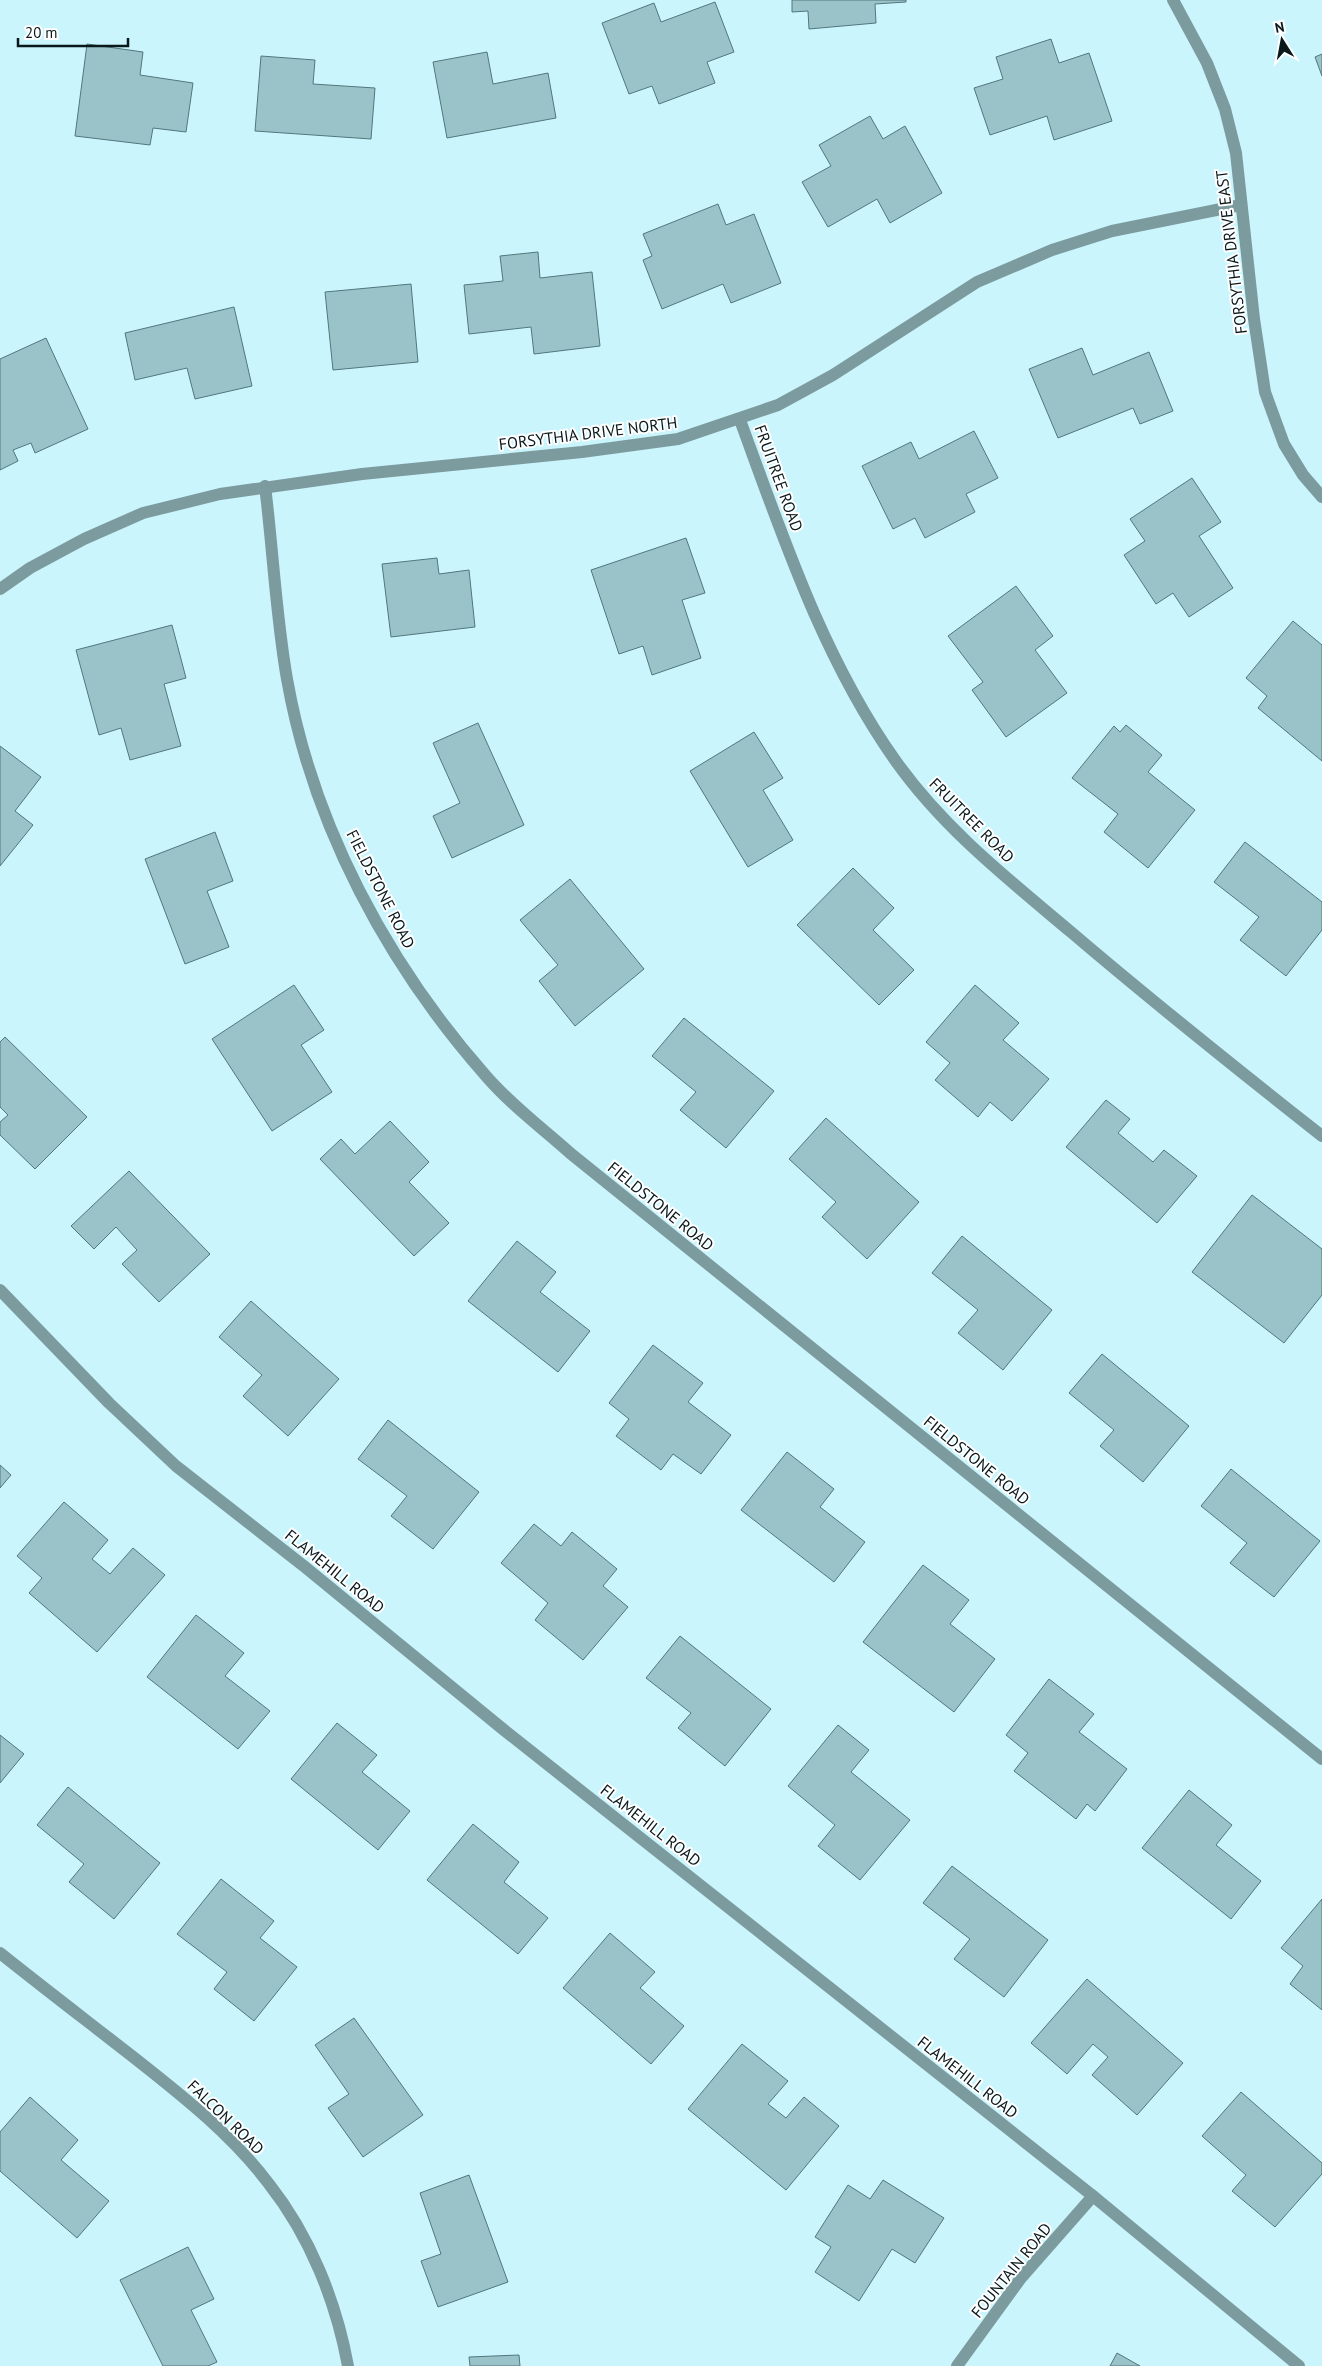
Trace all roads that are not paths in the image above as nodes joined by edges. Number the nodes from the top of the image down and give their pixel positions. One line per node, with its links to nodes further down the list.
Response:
1 (1173, 0): 2 (street, FORSYTHIA DRIVE EAST)
2 (1241, 206): 3 (street, FORSYTHIA DRIVE NORTH); 5 (street, FORSYTHIA DRIVE EAST)
3 (740, 420): 4 (street, FORSYTHIA DRIVE NORTH); 7 (street, FRUITREE ROAD)
4 (266, 486): 6 (street, FORSYTHIA DRIVE NORTH); 9 (street, FIELDSTONE ROAD)
5 (1322, 497)
6 (0, 589)
7 (1322, 1136)
8 (0, 1290): 11 (street, FLAMEHILL ROAD)
9 (1322, 1759)
10 (0, 1953): 12 (street, FALCON ROAD)
11 (1093, 2196): 13 (street, FOUNTAIN ROAD); 14 (street, FLAMEHILL ROAD)
12 (348, 2366)
13 (957, 2366)
14 (1299, 2366)

